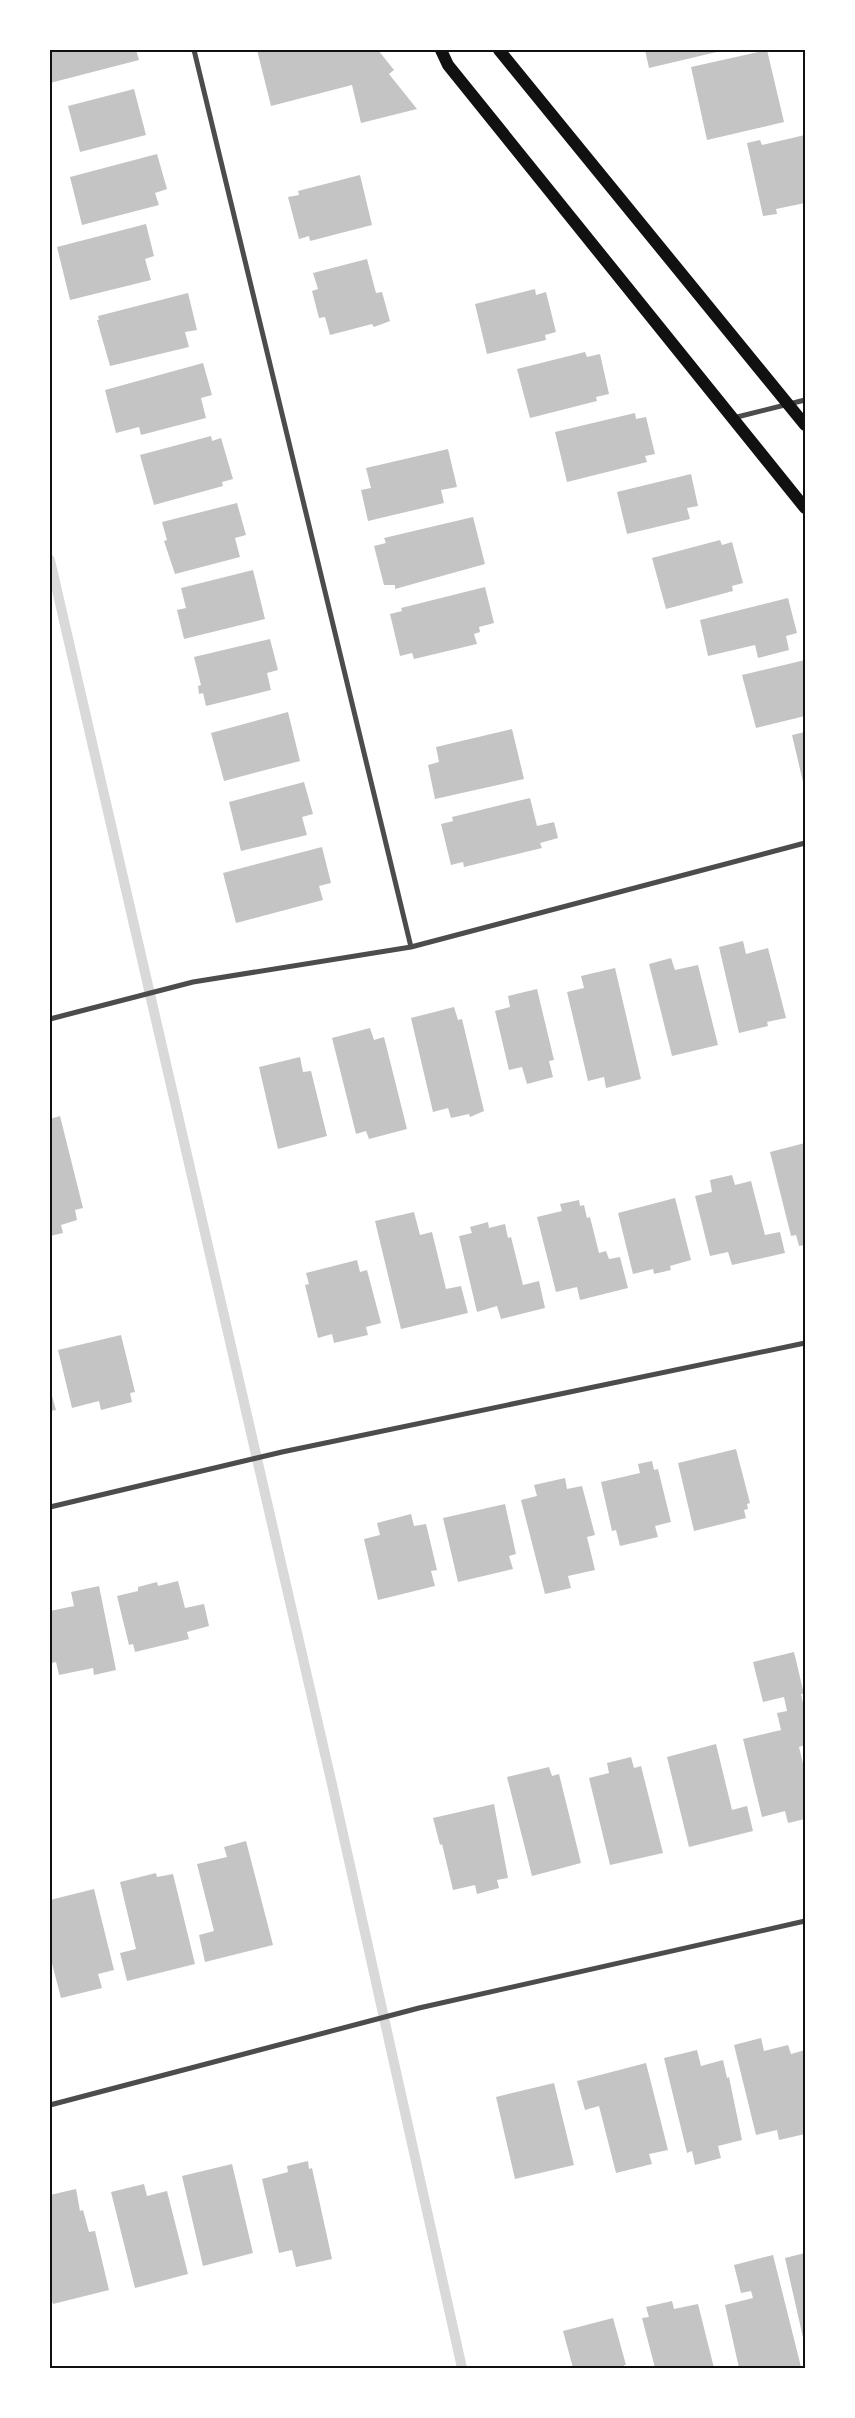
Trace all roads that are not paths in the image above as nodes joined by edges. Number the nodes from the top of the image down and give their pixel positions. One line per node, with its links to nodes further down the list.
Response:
1 (194, 50): 10 (street)
2 (441, 50): 6 (main road)
3 (499, 50): 5 (main road)
4 (805, 400): 5 (street)
5 (789, 404): 6 (street); 7 (main road)
6 (733, 418): 8 (main road)
7 (805, 425)
8 (805, 508)
9 (805, 843): 10 (street)
10 (411, 947): 11 (street)
11 (50, 1019)
12 (805, 1343): 13 (street)
13 (50, 1507)
14 (805, 1921): 15 (street)
15 (50, 2105)

